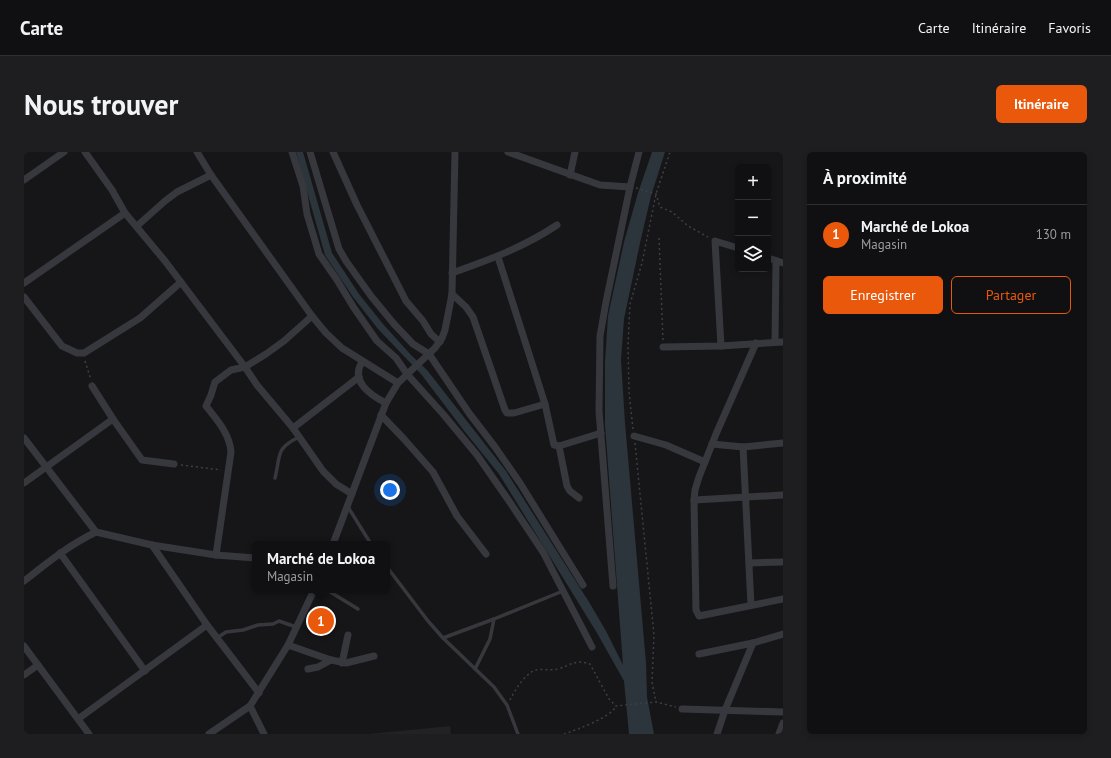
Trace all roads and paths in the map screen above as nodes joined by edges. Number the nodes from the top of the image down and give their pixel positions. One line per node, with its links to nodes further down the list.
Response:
1 (64, 152): 14 (street)
2 (85, 152): 18 (street)
3 (197, 152): 12 (street)
4 (292, 152): 44 (street)
5 (310, 152): 41 (street)
6 (332, 152): 34 (street)
7 (455, 152): 28 (street)
8 (508, 152): 13 (street)
9 (575, 152): 13 (street)
10 (639, 152): 15 (street)
11 (670, 152): 17 (path)
12 (211, 174): 20 (street); 33 (street)
13 (570, 175): 15 (street)
14 (24, 180)
15 (630, 187): 53 (street)
16 (638, 189): 17 (path)
17 (655, 194): 22 (path); 54 (path)
18 (125, 213): 20 (street); 30 (street)
19 (557, 225): 24 (street)
20 (137, 226): 29 (street)
21 (659, 238): 39 (path)
22 (715, 241): 23 (street); 38 (street)
23 (735, 247)
24 (498, 257): 28 (street); 49 (street)
25 (771, 259): 26 (street)
26 (776, 260): 27 (street); 35 (street)
27 (783, 263)
28 (452, 273): 31 (street)
29 (181, 282): 40 (street); 43 (street)
30 (24, 283)
31 (452, 294): 34 (street); 49 (street)
32 (24, 296): 40 (street)
33 (312, 316): 42 (street); 43 (street)
34 (440, 342): 41 (street)
35 (775, 342): 36 (street); 37 (street)
36 (783, 342)
37 (756, 344): 38 (street); 58 (street)
38 (721, 346): 39 (street)
39 (663, 347)
40 (84, 353): 47 (path)
41 (429, 354): 44 (street); 85 (street)
42 (362, 362): 45 (street); 46 (street)
43 (245, 367): 52 (street); 64 (street)
44 (410, 372): 46 (street); 87 (street)
45 (359, 377): 48 (street); 52 (street)
46 (398, 383): 48 (street)
47 (92, 386): 51 (street)
48 (386, 403): 50 (street)
49 (545, 404): 59 (street)
50 (381, 415): 67 (street); 78 (street)
51 (113, 419): 62 (street); 63 (street)
52 (293, 428): 55 (street)
53 (601, 433): 59 (street); 86 (street)
54 (634, 436): 61 (street); 114 (path)
55 (299, 437): 65 (lane); 67 (street)
56 (24, 438): 63 (street)
57 (783, 443): 60 (street)
58 (712, 444): 60 (street); 61 (street)
59 (559, 446): 70 (street)
60 (743, 447): 69 (street)
61 (705, 462): 71 (street)
62 (174, 464): 64 (path)
63 (47, 467): 66 (street); 73 (street)
64 (229, 470): 79 (street)
65 (275, 478)
66 (24, 483)
67 (352, 494): 72 (street)
68 (783, 495): 69 (street)
69 (745, 497): 71 (street); 82 (street)
70 (579, 498)
71 (694, 500): 91 (street)
72 (347, 506): 74 (street); 75 (lane)
73 (96, 532): 76 (street); 77 (street)
74 (334, 541)
75 (369, 541)
76 (152, 545): 79 (street); 94 (street)
77 (60, 553): 84 (street); 111 (street)
78 (486, 554)
79 (216, 555): 80 (street)
80 (252, 558)
81 (783, 562): 82 (street)
82 (749, 563): 91 (street)
83 (390, 571): 99 (lane)
84 (24, 581)
85 (583, 584)
86 (613, 586)
87 (563, 591): 93 (lane); 103 (street)
88 (313, 593): 95 (street)
89 (332, 593): 92 (lane)
90 (783, 599): 91 (street)
91 (751, 605)
92 (358, 609)
93 (494, 619): 99 (lane); 110 (lane)
94 (207, 625): 98 (street); 111 (street)
95 (296, 627): 98 (lane); 101 (street)
96 (783, 634): 100 (street)
97 (348, 635): 107 (street)
98 (217, 638): 113 (street)
99 (444, 638): 110 (lane)
100 (753, 643): 104 (street); 119 (street)
101 (288, 645): 106 (street); 113 (street)
102 (24, 646): 108 (street)
103 (592, 647)
104 (699, 654)
105 (374, 656): 107 (street)
106 (331, 660): 107 (street); 109 (street)
107 (342, 663)
108 (38, 665): 112 (street); 121 (street)
109 (308, 669)
110 (475, 669): 115 (lane)
111 (145, 671): 121 (street)
112 (24, 676)
113 (259, 692): 116 (street)
114 (656, 702): 117 (path); 118 (path)
115 (507, 705): 117 (path); 126 (lane)
116 (250, 706): 124 (street); 125 (street)
117 (616, 706): 127 (path)
118 (682, 709): 119 (street)
119 (725, 710): 120 (street); 128 (street)
120 (783, 712)
121 (78, 719): 123 (street)
122 (783, 723): 129 (street)
123 (89, 734)
124 (210, 734)
125 (264, 734)
126 (518, 734)
127 (564, 734)
128 (717, 734)
129 (779, 734)

